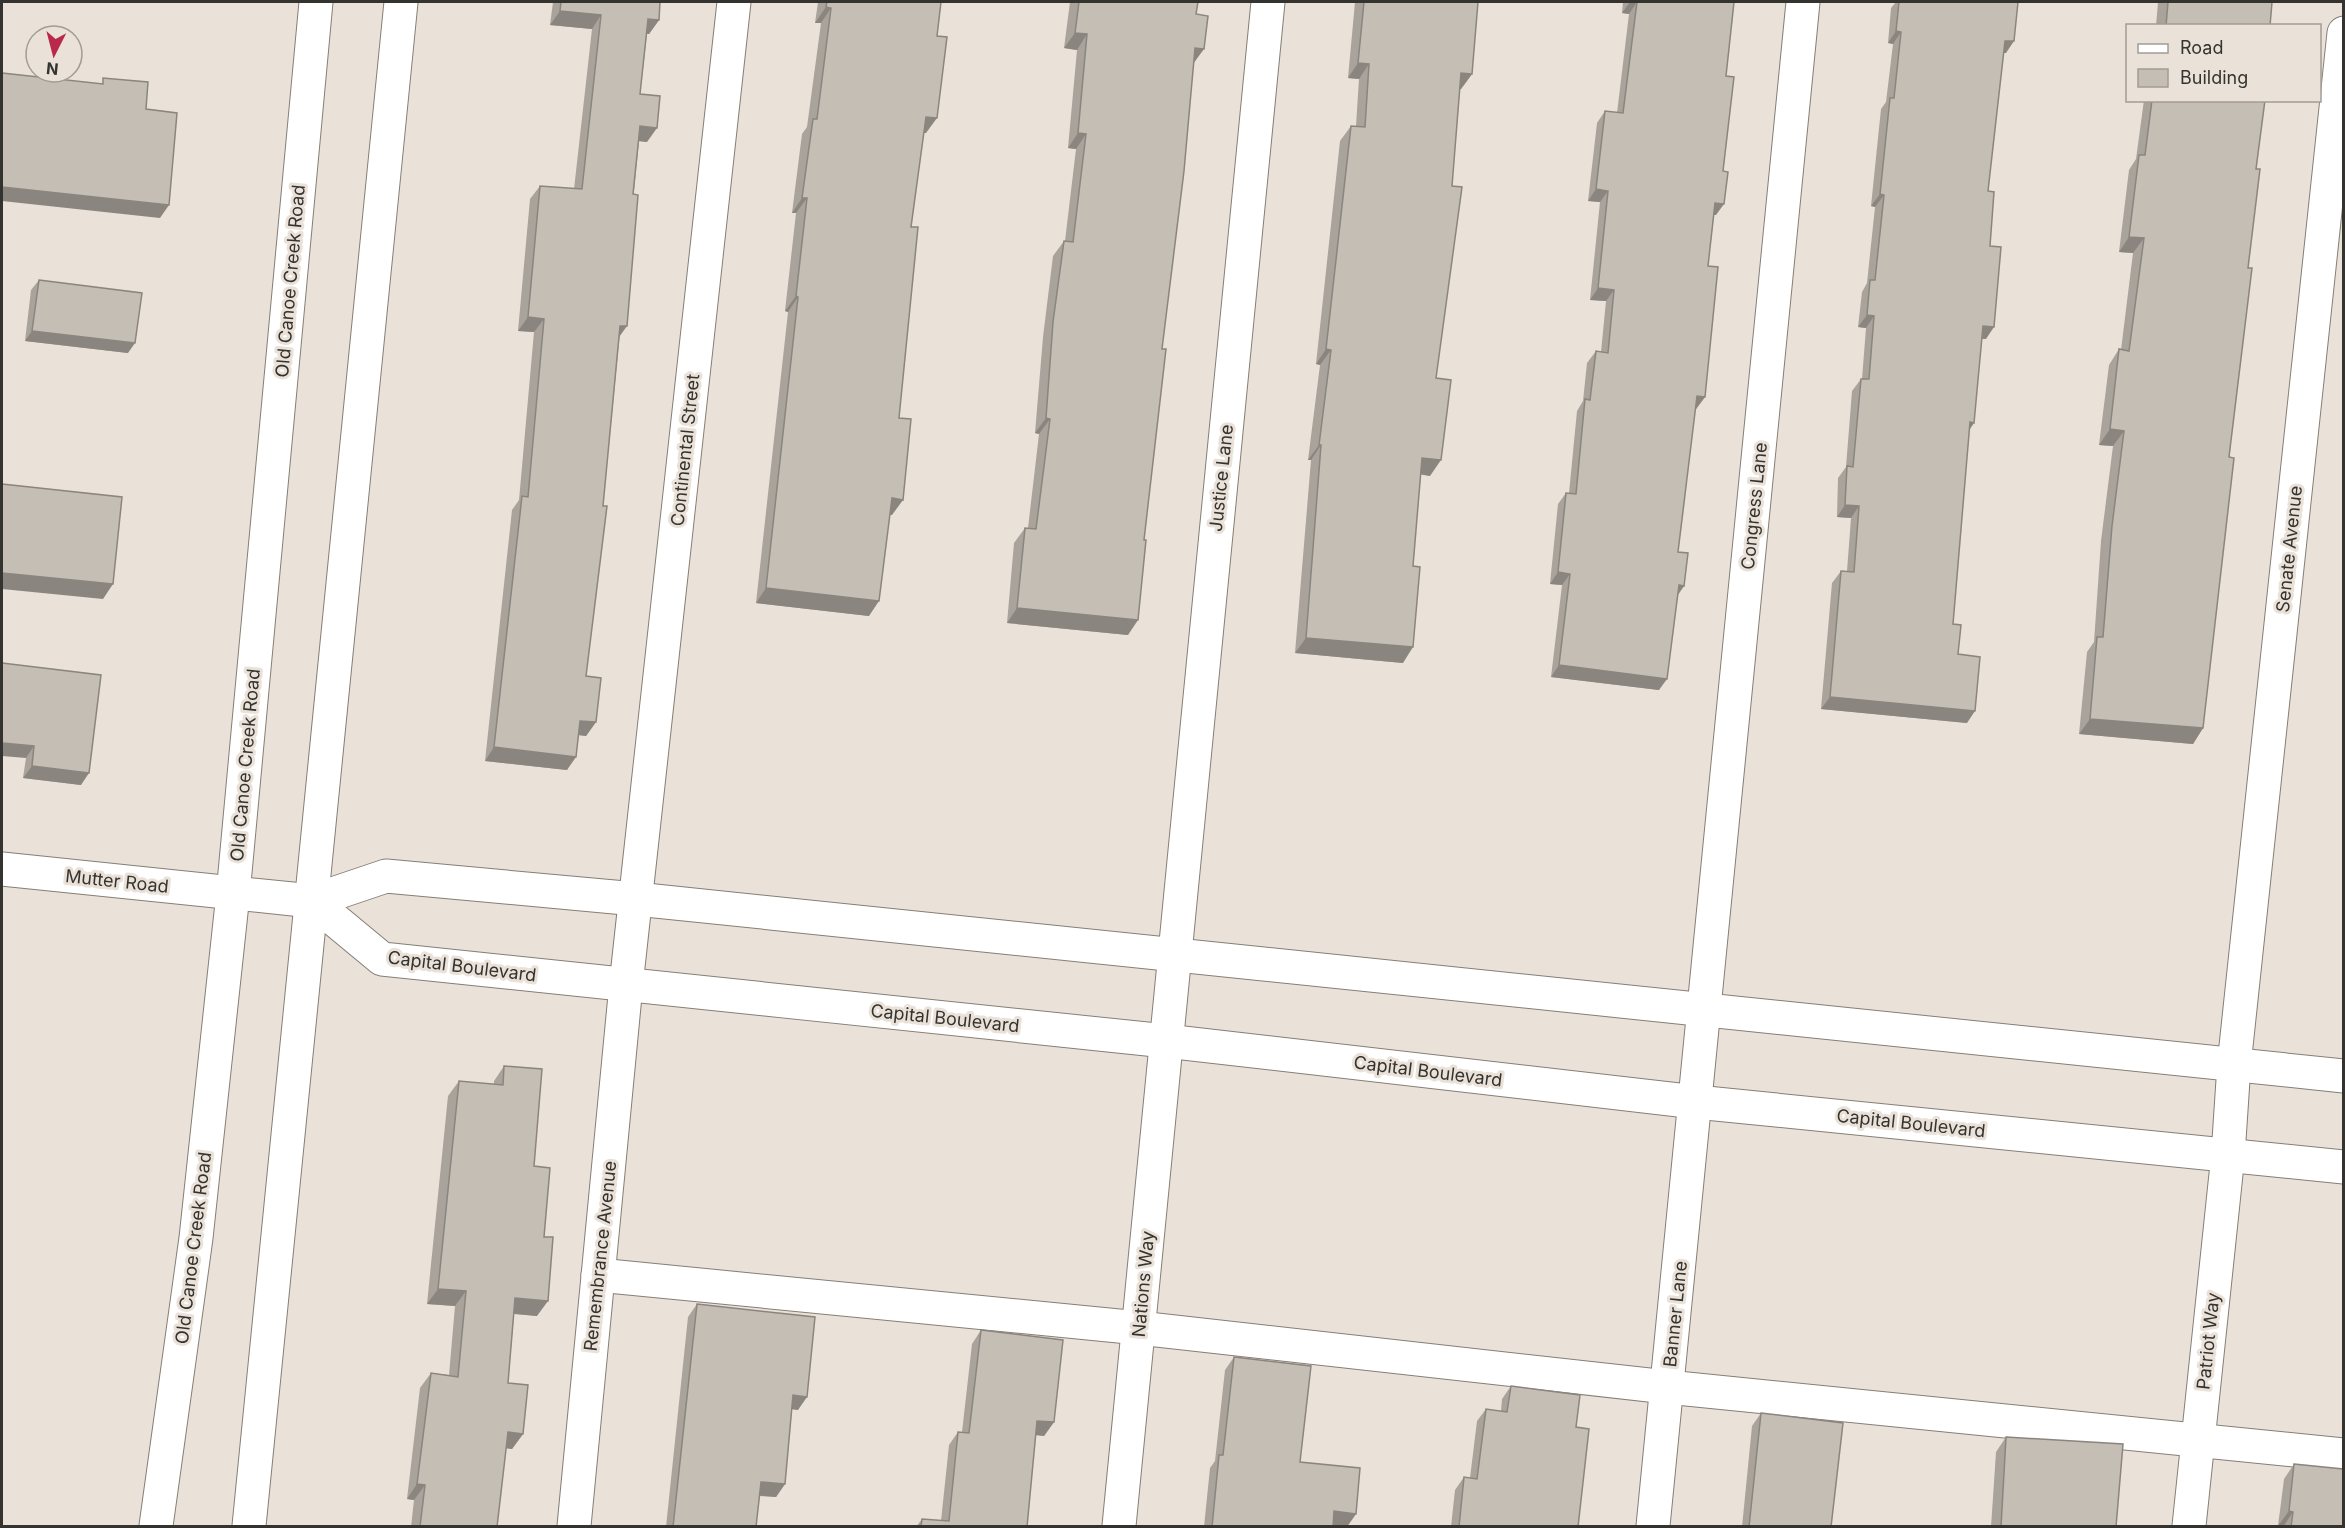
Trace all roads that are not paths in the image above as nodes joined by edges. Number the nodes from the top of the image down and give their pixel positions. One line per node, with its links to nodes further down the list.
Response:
1 (316, 2): 8 (street, Old Canoe Creek Road)
2 (401, 2): 10 (street)
3 (734, 2): 9 (street, Continental Street)
4 (1268, 2): 11 (street, Justice Lane)
5 (1803, 2): 13 (street, Congress Lane)
6 (2343, 33): 15 (street, Senate Avenue)
7 (2, 869): 8 (street, Mutter Road)
8 (233, 894): 10 (street, Mutter Road); 25 (street, Old Canoe Creek Road)
9 (636, 899): 10 (street); 11 (street); 12 (street, Continental Street)
10 (312, 901): 12 (street, Capital Boulevard); 26 (street)
11 (1174, 955): 13 (street); 14 (street, Justice Lane)
12 (626, 986): 14 (street, Capital Boulevard); 20 (street, Remembrance Avenue)
13 (1706, 1010): 15 (street); 17 (street, Congress Lane)
14 (1166, 1041): 17 (street, Capital Boulevard); 21 (street, Nations Way)
15 (2234, 1065): 16 (street); 18 (street, Senate Avenue)
16 (2343, 1076)
17 (1696, 1102): 18 (street, Capital Boulevard); 22 (street, Banner Lane)
18 (2228, 1155): 19 (street, Capital Boulevard); 23 (street, Patriot Way)
19 (2343, 1167)
20 (598, 1275): 21 (street); 27 (street, Remembrance Avenue)
21 (1139, 1329): 22 (street); 28 (street, Nations Way)
22 (1667, 1388): 23 (street); 29 (street, Banner Lane)
23 (2198, 1440): 24 (street); 30 (street, Patriot Way)
24 (2343, 1455)
25 (156, 1527)
26 (249, 1527)
27 (574, 1527)
28 (1119, 1527)
29 (1653, 1527)
30 (2189, 1527)

